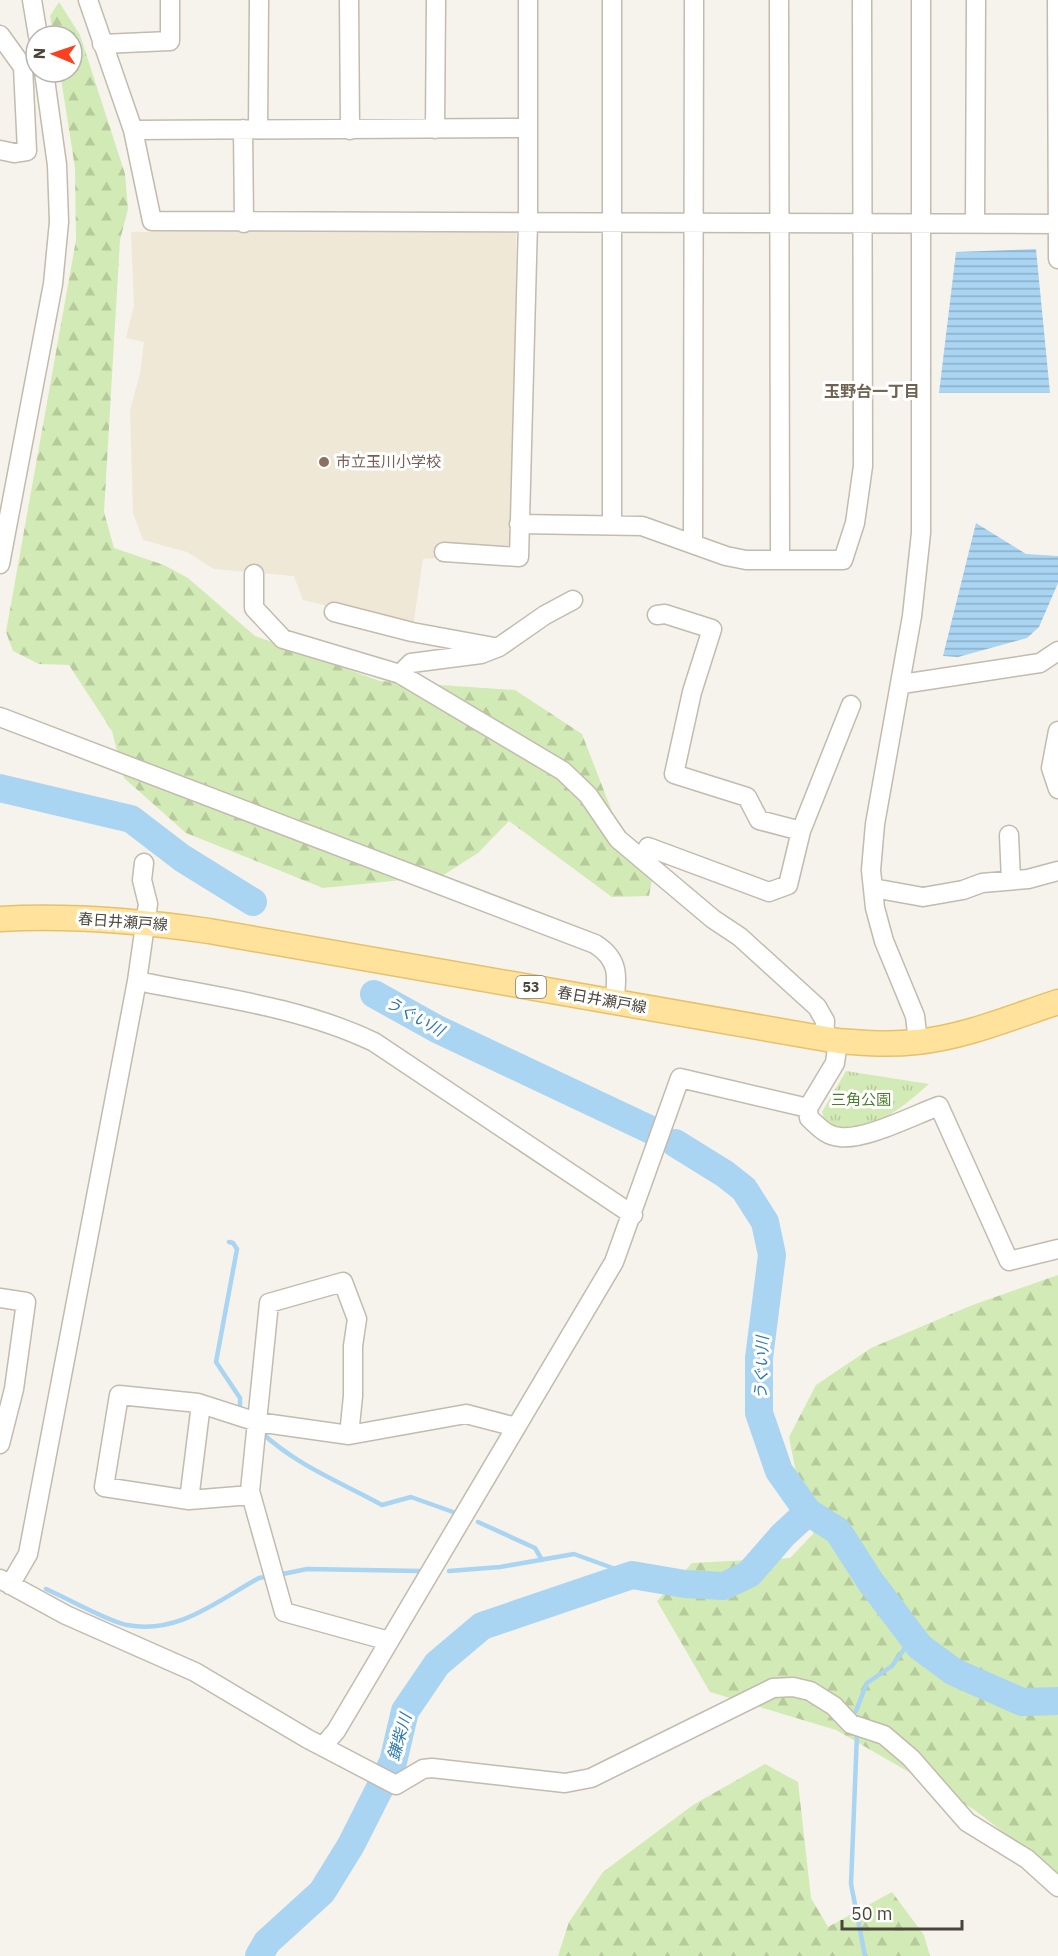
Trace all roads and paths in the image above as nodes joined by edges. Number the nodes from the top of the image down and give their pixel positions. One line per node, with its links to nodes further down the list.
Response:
1 (32, 0): 15 (street)
2 (88, 0): 17 (street)
3 (170, 0): 17 (street)
4 (259, 0): 22 (street)
5 (349, 0): 25 (street)
6 (436, 0): 23 (street)
7 (528, 0): 21 (street)
8 (612, 0): 28 (street)
9 (694, 0): 29 (street)
10 (779, 0): 30 (street)
11 (862, 0): 31 (street)
12 (921, 0): 33 (street)
13 (976, 0): 34 (street)
14 (1057, 0): 35 (street)
15 (36, 24)
16 (0, 35): 18 (street)
17 (102, 44): 24 (street)
18 (24, 60)
19 (29, 84): 26 (street)
20 (46, 84): 42 (street)
21 (526, 128): 23 (street); 27 (street)
22 (251, 129): 24 (street); 25 (street); 32 (street)
23 (435, 129): 25 (street)
24 (133, 130): 32 (street)
25 (350, 130)
26 (0, 150)
27 (528, 222): 28 (street); 32 (street); 37 (street)
28 (611, 222): 29 (street); 38 (street)
29 (694, 222): 30 (street); 39 (street)
30 (779, 222): 31 (street); 41 (street)
31 (864, 222): 33 (street); 41 (street)
32 (244, 223)
33 (920, 223): 34 (street); 50 (street)
34 (975, 223): 35 (street)
35 (1058, 224): 36 (street)
36 (1058, 259)
37 (519, 524): 38 (street); 40 (street)
38 (612, 524): 39 (street)
39 (693, 543): 41 (street)
40 (444, 552)
41 (780, 559)
42 (0, 564)
43 (254, 574): 49 (street)
44 (573, 600): 47 (street)
45 (334, 612): 47 (street)
46 (657, 615): 55 (street)
47 (499, 647): 49 (street)
48 (1058, 651): 50 (street)
49 (400, 674): 57 (street)
50 (902, 684): 61 (street)
51 (851, 705): 55 (street)
52 (0, 717): 65 (street)
53 (1058, 731): 54 (street)
54 (1058, 789)
55 (801, 831): 57 (street)
56 (1010, 835): 60 (street)
57 (643, 859): 67 (street)
58 (144, 863): 63 (street)
59 (1058, 871): 60 (street)
60 (1011, 880): 61 (street)
61 (873, 888): 68 (street)
62 (0, 920): 63 (main road, 春日井瀬戸線 / 53)
63 (146, 922): 64 (street); 65 (main road, 春日井瀬戸線 / 53)
64 (137, 981): 70 (street); 80 (street)
65 (614, 1002): 67 (main road, 春日井瀬戸線 / 53)
66 (1058, 1002): 68 (main road, 春日井瀬戸線 / 53)
67 (831, 1040): 68 (main road, 春日井瀬戸線 / 53); 69 (street)
68 (918, 1042)
69 (808, 1108): 70 (street); 71 (street)
70 (633, 1215): 75 (street)
71 (1058, 1249)
72 (0, 1298): 77 (street)
73 (201, 1404): 74 (street); 79 (street); 79 (street)
74 (257, 1422): 76 (street); 76 (street); 78 (street)
75 (516, 1427): 76 (street); 81 (street)
76 (350, 1435)
77 (0, 1444)
78 (251, 1495): 79 (street); 81 (street)
79 (189, 1500)
80 (5, 1582): 82 (street)
81 (389, 1641): 82 (street)
82 (324, 1746): 83 (street)
83 (1058, 1887)

